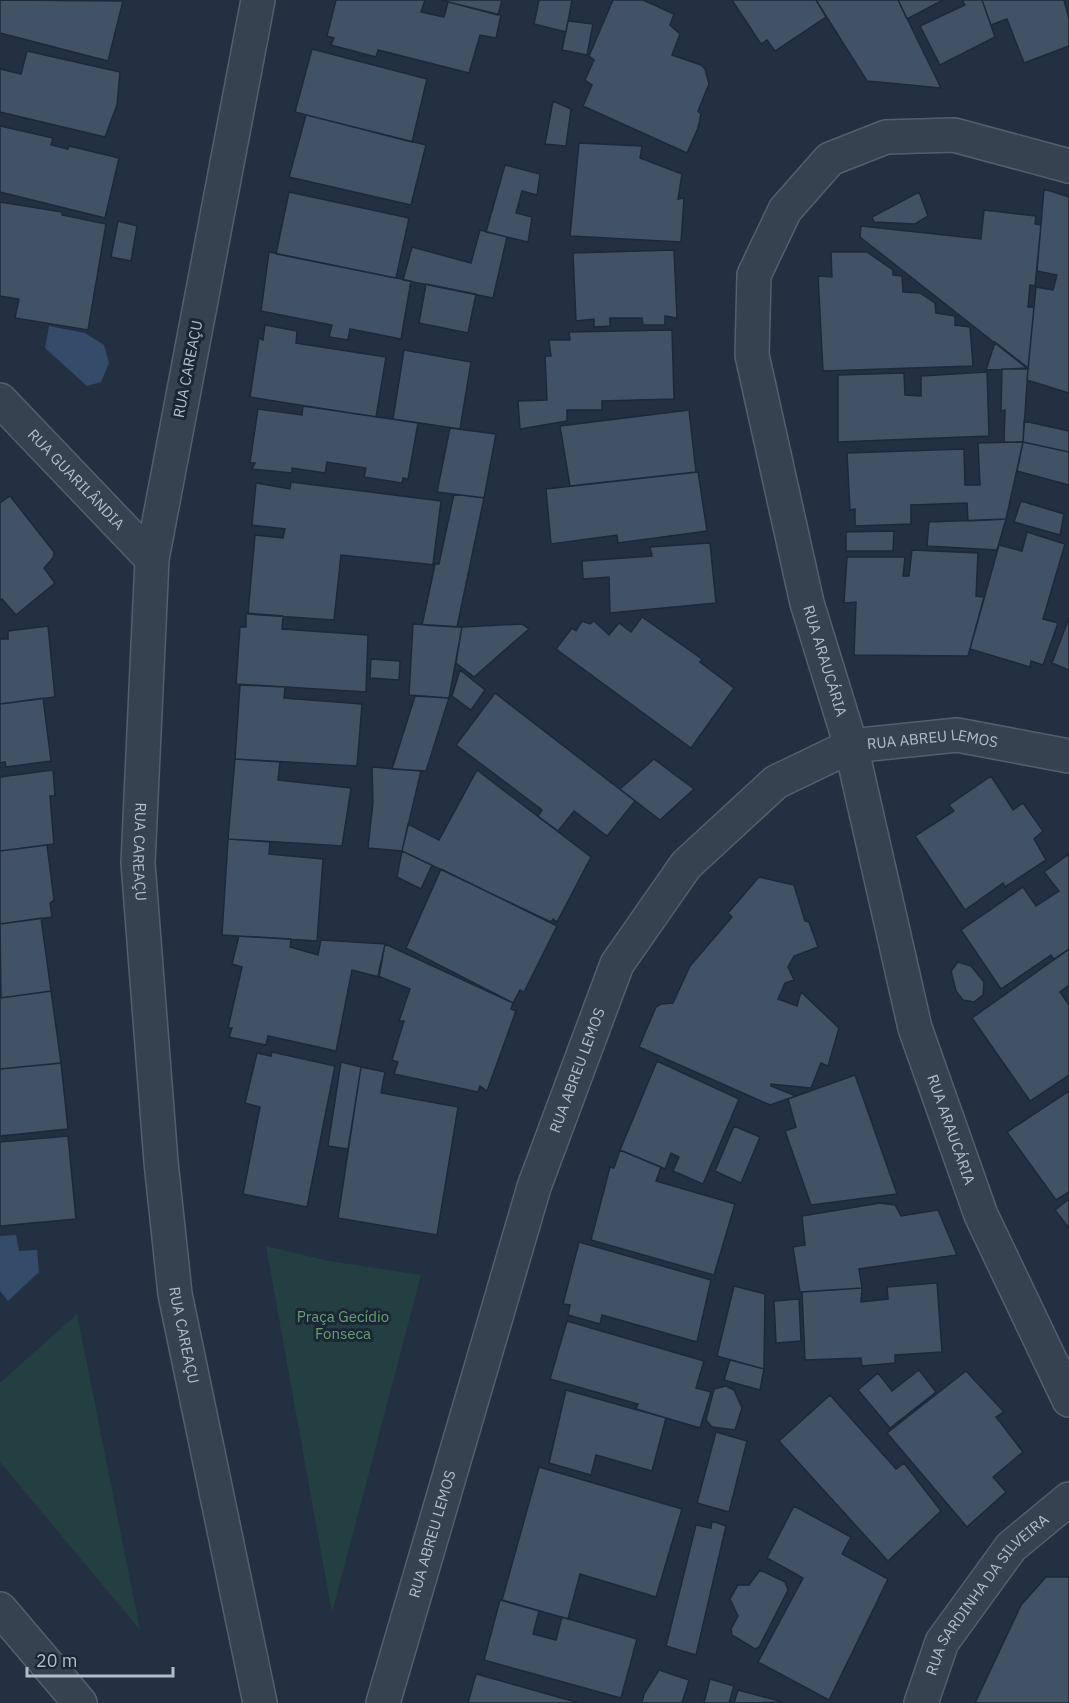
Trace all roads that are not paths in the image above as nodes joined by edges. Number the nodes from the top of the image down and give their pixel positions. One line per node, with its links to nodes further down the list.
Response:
1 (258, 0): 4 (street, RUA CAREAÇU)
2 (1069, 166): 5 (street, RUA ARAUCÁRIA)
3 (0, 400): 4 (street, RUA GUARILÂNDIA)
4 (153, 559): 11 (street, RUA CAREAÇU)
5 (851, 746): 6 (street, RUA ABREU LEMOS); 7 (street, RUA ARAUCÁRIA); 12 (street, RUA ABREU LEMOS)
6 (1069, 756)
7 (1069, 1401)
8 (1069, 1499): 13 (street, RUA SARDINHA DA SILVEIRA)
9 (0, 1609): 10 (street)
10 (80, 1703)
11 (260, 1703)
12 (383, 1703)
13 (921, 1703)

